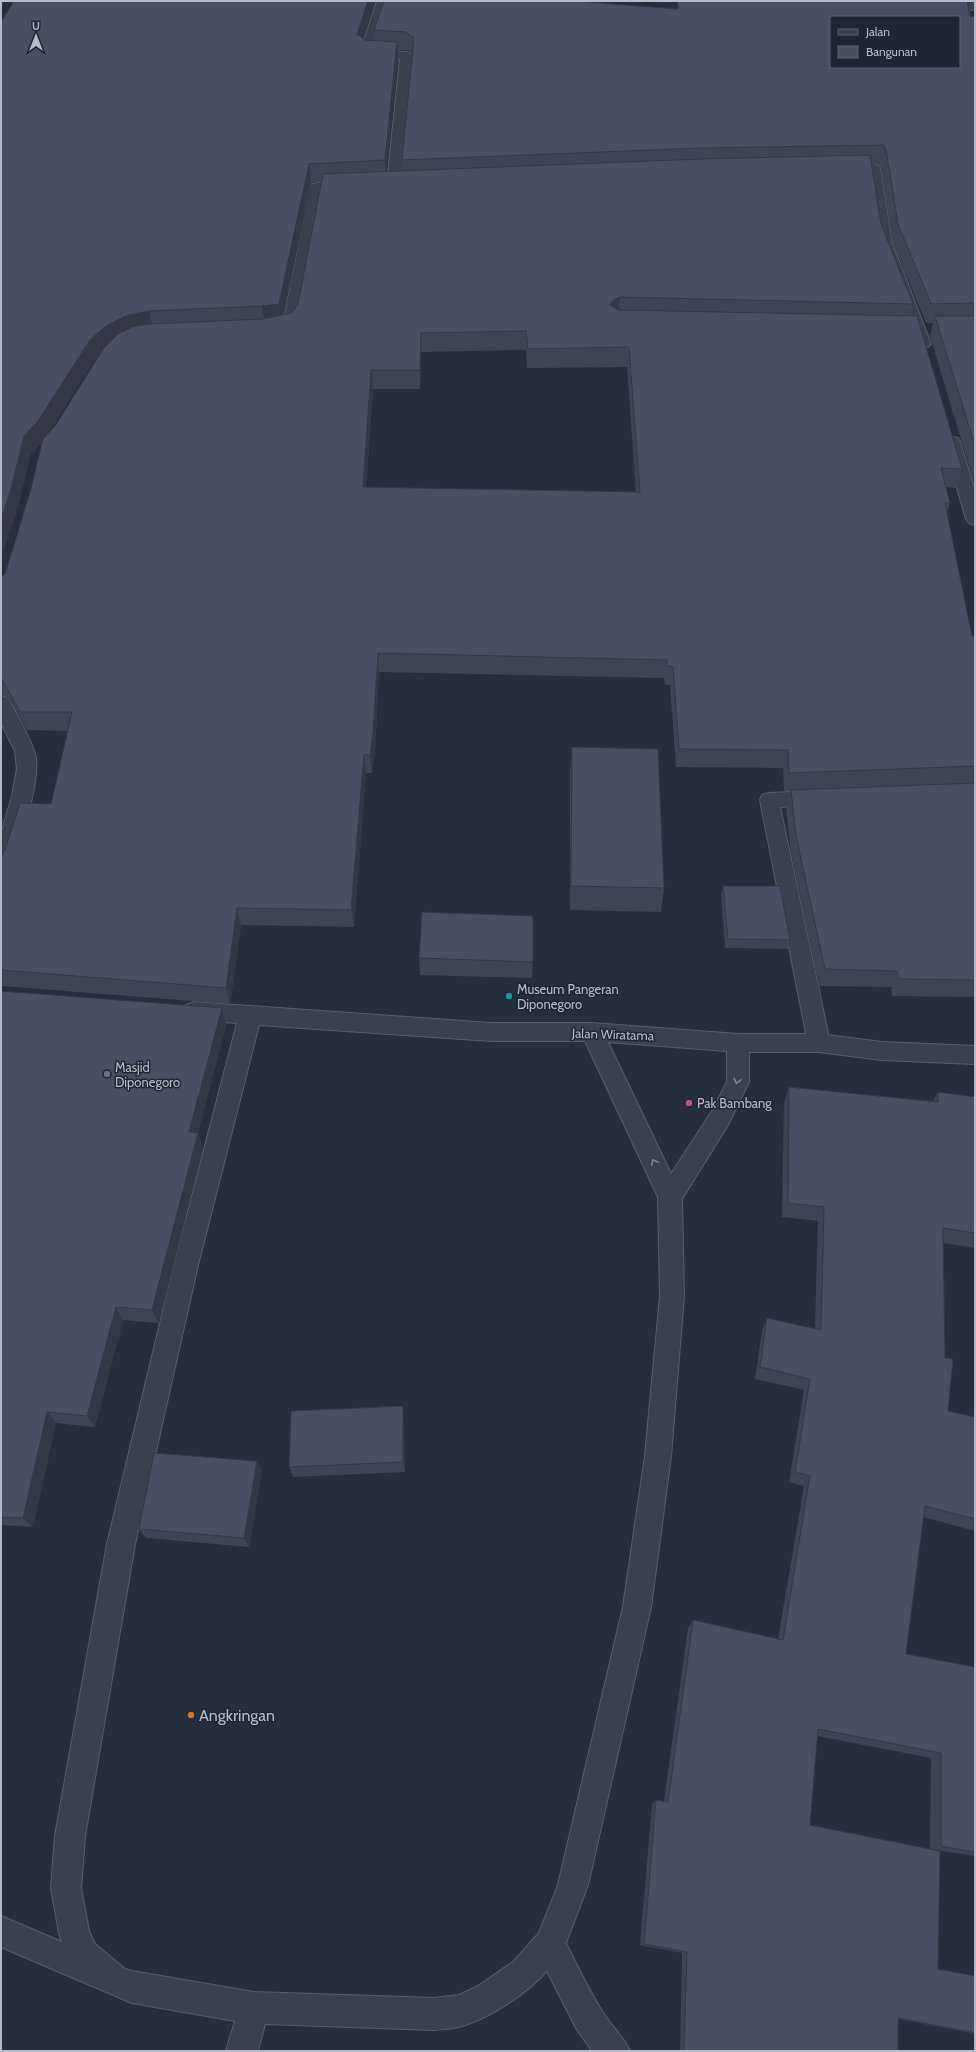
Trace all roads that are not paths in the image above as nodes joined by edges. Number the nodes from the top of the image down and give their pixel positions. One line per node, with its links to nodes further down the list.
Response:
1 (383, 1): 5 (street)
2 (918, 1): 3 (street)
3 (975, 6)
4 (826, 169): 10 (street)
5 (394, 183): 6 (street); 7 (street)
6 (409, 183)
7 (378, 184)
8 (363, 185): 9 (street)
9 (264, 332)
10 (928, 360)
11 (948, 428): 12 (street)
12 (974, 513)
13 (1, 703): 15 (street)
14 (833, 797): 20 (lane)
15 (1, 867)
16 (172, 1010): 17 (street, Jalan Wiratama)
17 (250, 1016): 18 (street, Jalan Wiratama); 25 (street)
18 (592, 1032): 19 (street, Jalan Wiratama); 22 (street, one-way to 18)
19 (738, 1042): 20 (street, Jalan Wiratama); 22 (street, one-way to 22)
20 (819, 1043): 21 (street, Jalan Wiratama)
21 (975, 1055)
22 (670, 1197): 24 (street)
23 (1, 1932): 25 (street)
24 (550, 1944): 26 (street); 28 (street)
25 (116, 1981): 26 (street)
26 (254, 2008): 27 (street)
27 (242, 2051)
28 (614, 2051)

